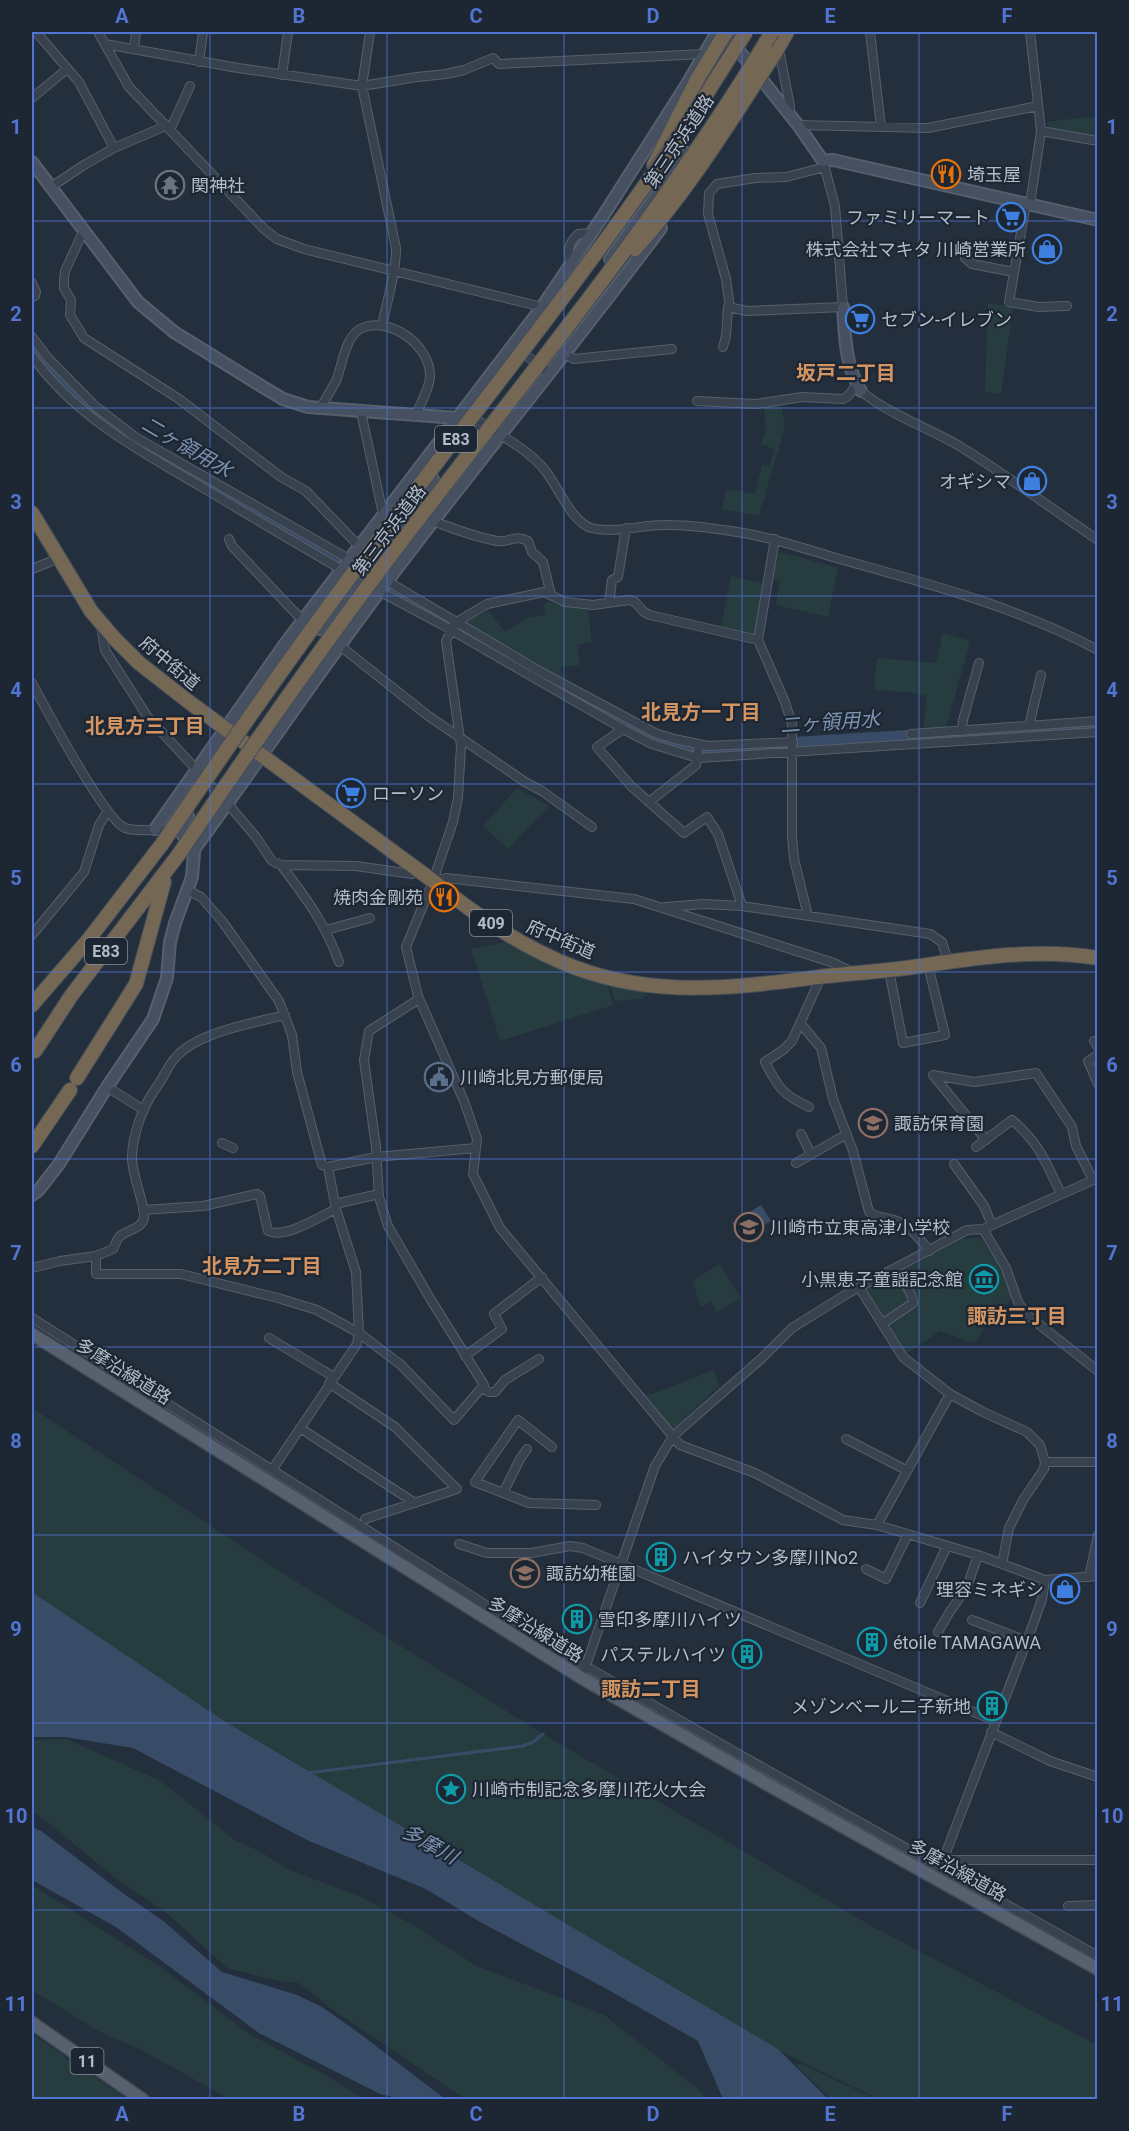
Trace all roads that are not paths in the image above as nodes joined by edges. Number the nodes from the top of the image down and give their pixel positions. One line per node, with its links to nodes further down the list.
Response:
1 (36, 32): 24 (street)
2 (98, 32): 17 (street)
3 (136, 32): 18 (street)
4 (203, 32): 23 (street)
5 (288, 32): 25 (street)
6 (370, 32): 28 (street)
7 (717, 32): 20 (street)
8 (725, 32): 19 (street); 41 (highway, bridge)
9 (746, 32): 41 (highway, 第三京浜道路 / E83, bridge)
10 (751, 32): 19 (street)
11 (765, 32): 22 (street)
12 (772, 32): 54 (highway, 第三京浜道路 / E83, bridge)
13 (787, 32): 54 (highway, bridge)
14 (795, 32): 21 (street)
15 (870, 32): 34 (street)
16 (1030, 32): 30 (street)
17 (105, 44): 18 (street); 33 (street)
18 (134, 49): 23 (street)
19 (740, 50): 22 (street); 46 (street)
20 (704, 54): 28 (street); 44 (street)
21 (780, 55): 26 (street); 31 (street)
22 (747, 60): 26 (street); 47 (street)
23 (199, 62): 25 (street)
24 (67, 69): 29 (street); 37 (street)
25 (282, 75): 28 (street)
26 (764, 82): 31 (street); 48 (street)
27 (190, 86): 33 (street)
28 (362, 86): 50 (street)
29 (32, 98)
30 (1038, 106): 34 (street); 35 (street)
31 (789, 114): 32 (street)
32 (798, 125): 34 (street); 39 (street)
33 (167, 127): 37 (street); 50 (street)
34 (881, 127)
35 (1041, 131): 36 (street); 42 (street)
36 (1098, 141)
37 (114, 148): 40 (street)
38 (32, 162): 40 (street)
39 (824, 164): 42 (street); 57 (street); 58 (street)
40 (51, 187): 45 (street)
41 (641, 191): 142 (highway, 第三京浜道路 / E83, bridge)
42 (1028, 203): 43 (street); 51 (street)
43 (1098, 220)
44 (594, 230): 46 (street); 56 (street)
45 (82, 232): 70 (street); 82 (street)
46 (611, 237): 47 (street); 66 (street)
47 (621, 244): 48 (street); 66 (street)
48 (639, 258): 64 (street)
49 (965, 258): 51 (street)
50 (394, 271): 56 (street); 59 (street)
51 (1014, 272): 55 (street)
52 (32, 284): 53 (street)
53 (32, 297)
54 (586, 304): 125 (highway, 第三京浜道路 / E83, bridge)
55 (1067, 306)
56 (542, 307): 61 (street)
57 (843, 307): 58 (street); 68 (street)
58 (730, 308): 62 (street)
59 (381, 326): 70 (street); 73 (street)
60 (32, 337): 84 (street)
61 (513, 345): 66 (street); 72 (street)
62 (723, 347)
63 (672, 349): 64 (street)
64 (564, 354): 67 (street)
65 (32, 356): 86 (street)
66 (530, 358): 67 (street); 87 (street)
67 (549, 373): 74 (street)
68 (859, 388): 69 (street); 81 (street)
69 (697, 401)
70 (320, 408): 71 (street)
71 (361, 412): 73 (street); 76 (street)
72 (459, 413): 73 (street); 74 (street); 76 (street)
73 (415, 416)
74 (499, 436): 77 (street); 78 (street)
75 (32, 513): 83 (highway, 府中街道 / 409)
76 (383, 514): 82 (street)
77 (433, 521): 88 (street); 90 (street)
78 (626, 528): 80 (street); 91 (street)
79 (229, 539): 92 (street)
80 (775, 539): 95 (street); 97 (street)
81 (1098, 540)
82 (359, 546): 84 (street)
83 (57, 559): 85 (street); 93 (highway, 府中街道 / 409)
84 (349, 559): 86 (street)
85 (32, 569)
86 (341, 569): 87 (street); 92 (street)
87 (363, 581): 89 (street); 109 (street)
88 (387, 581): 89 (street); 94 (street)
89 (380, 591): 94 (street); 96 (street)
90 (551, 595): 91 (street); 94 (street)
91 (609, 603): 95 (street)
92 (302, 620): 103 (street)
93 (101, 624): 103 (highway, 府中街道 / 409); 114 (street)
94 (454, 626): 104 (street); 108 (street); 110 (street)
95 (758, 640): 111 (street)
96 (339, 645): 108 (street); 112 (street)
97 (1098, 650)
98 (979, 663): 105 (street)
99 (1041, 675): 102 (street)
100 (32, 683): 118 (street)
101 (1098, 721): 102 (street)
102 (1029, 726): 105 (street)
103 (224, 728): 109 (highway, 府中街道 / 409); 114 (street)
104 (623, 729): 113 (street); 116 (street)
105 (962, 730): 107 (street)
106 (1098, 732): 111 (street)
107 (911, 734)
108 (460, 737): 119 (street); 126 (street)
109 (244, 743): 112 (highway, 府中街道 / 409); 115 (street)
110 (699, 744): 111 (street); 113 (street)
111 (793, 747): 113 (street); 130 (street)
112 (262, 755): 117 (street); 124 (highway, 府中街道 / 409)
113 (698, 758): 116 (street)
114 (195, 770): 115 (street); 120 (street)
115 (213, 789): 117 (street); 121 (street); 122 (street)
116 (649, 802): 128 (street)
117 (228, 804): 122 (street); 123 (street)
118 (108, 812): 120 (street); 133 (street)
119 (592, 827)
120 (155, 829): 121 (street)
121 (182, 831): 122 (street)
122 (195, 851): 127 (street)
123 (281, 865): 124 (street); 132 (street)
124 (418, 870): 126 (highway, 府中街道 / 409)
125 (167, 872): 145 (highway, 第三京浜道路 / E83); 155 (highway)
126 (433, 881): 129 (street); 140 (highway, 府中街道 / 409); 141 (street)
127 (187, 890): 143 (street); 148 (street)
128 (742, 906): 129 (street); 130 (street)
129 (662, 907): 139 (street)
130 (808, 916): 136 (street)
131 (370, 918): 132 (street)
132 (326, 930): 135 (street)
133 (32, 935)
134 (1098, 958): 136 (highway, 府中街道 / 409)
135 (339, 962)
136 (948, 962): 137 (highway, 府中街道 / 409)
137 (928, 965): 138 (highway, 府中街道 / 409); 138 (street)
138 (889, 970): 139 (highway, 府中街道 / 409)
139 (855, 974): 140 (highway, 府中街道 / 409)
140 (821, 977): 144 (street)
141 (419, 999): 158 (street); 160 (street)
142 (32, 1005)
143 (285, 1015): 150 (street); 163 (street)
144 (801, 1024): 149 (street); 152 (street)
145 (34, 1051)
146 (1098, 1055): 147 (street)
147 (1098, 1084)
148 (107, 1087): 150 (street); 167 (street)
149 (809, 1107)
150 (144, 1110): 169 (street)
151 (801, 1134): 159 (street)
152 (846, 1134): 159 (street); 172 (street)
153 (986, 1140): 156 (street); 164 (street); 166 (street)
154 (222, 1143): 157 (street)
155 (32, 1146)
156 (976, 1147)
157 (232, 1148)
158 (476, 1148): 160 (street); 176 (street)
159 (812, 1154): 161 (street)
160 (376, 1157): 163 (street); 165 (street)
161 (796, 1163)
162 (954, 1164): 170 (street)
163 (328, 1167): 168 (street)
164 (1095, 1179): 166 (street)
165 (379, 1194): 168 (street); 183 (street)
166 (1061, 1194): 170 (street)
167 (32, 1195)
168 (336, 1207): 169 (street); 180 (street)
169 (143, 1210): 173 (street)
170 (992, 1225): 171 (street)
171 (983, 1229): 172 (street); 185 (street)
172 (930, 1251): 175 (street)
173 (96, 1256): 174 (street); 180 (street)
174 (32, 1269)
175 (893, 1269): 177 (street); 179 (street)
176 (542, 1277): 183 (street); 190 (street)
177 (860, 1287): 179 (street); 190 (street)
178 (32, 1318): 196 (street)
179 (882, 1324): 188 (street)
180 (360, 1333): 186 (street); 187 (street)
181 (32, 1334): 217 (main road, 多摩沿線道路)
182 (269, 1338): 186 (street)
183 (465, 1356): 187 (street)
184 (539, 1359): 187 (street)
185 (1098, 1371)
186 (332, 1380): 189 (street); 199 (street)
187 (482, 1388)
188 (950, 1394): 194 (street); 197 (street)
189 (300, 1428): 196 (street); 199 (street)
190 (672, 1438): 202 (street); 209 (street)
191 (846, 1439): 197 (street)
192 (552, 1447): 198 (street)
193 (527, 1449): 198 (street)
194 (1045, 1462): 195 (street); 208 (street)
195 (1098, 1462)
196 (272, 1470): 217 (street)
197 (906, 1470): 202 (street)
198 (504, 1493): 200 (street)
199 (415, 1503): 201 (street)
200 (596, 1505)
201 (365, 1519)
202 (877, 1525): 203 (street)
203 (908, 1534): 206 (street); 210 (street)
204 (1098, 1534): 211 (street)
205 (459, 1544): 209 (street)
206 (946, 1546): 207 (street); 213 (street)
207 (978, 1555): 208 (street); 215 (street)
208 (1002, 1564): 212 (street)
209 (622, 1565): 217 (street); 218 (street)
210 (866, 1569)
211 (1093, 1576): 212 (street)
212 (1045, 1580): 216 (street)
213 (920, 1603)
214 (972, 1620): 216 (street)
215 (938, 1632)
216 (1027, 1641): 218 (street)
217 (584, 1672): 222 (street); 226 (main road, 多摩沿線道路)
218 (995, 1721): 219 (street)
219 (991, 1732): 220 (street); 222 (street)
220 (1098, 1777)
221 (1098, 1860): 222 (street)
222 (941, 1864): 225 (street)
223 (1098, 1905): 224 (street)
224 (1068, 1906)
225 (1098, 1956)
226 (1098, 1969)
227 (32, 2023): 228 (main road, 11)
228 (143, 2100)

